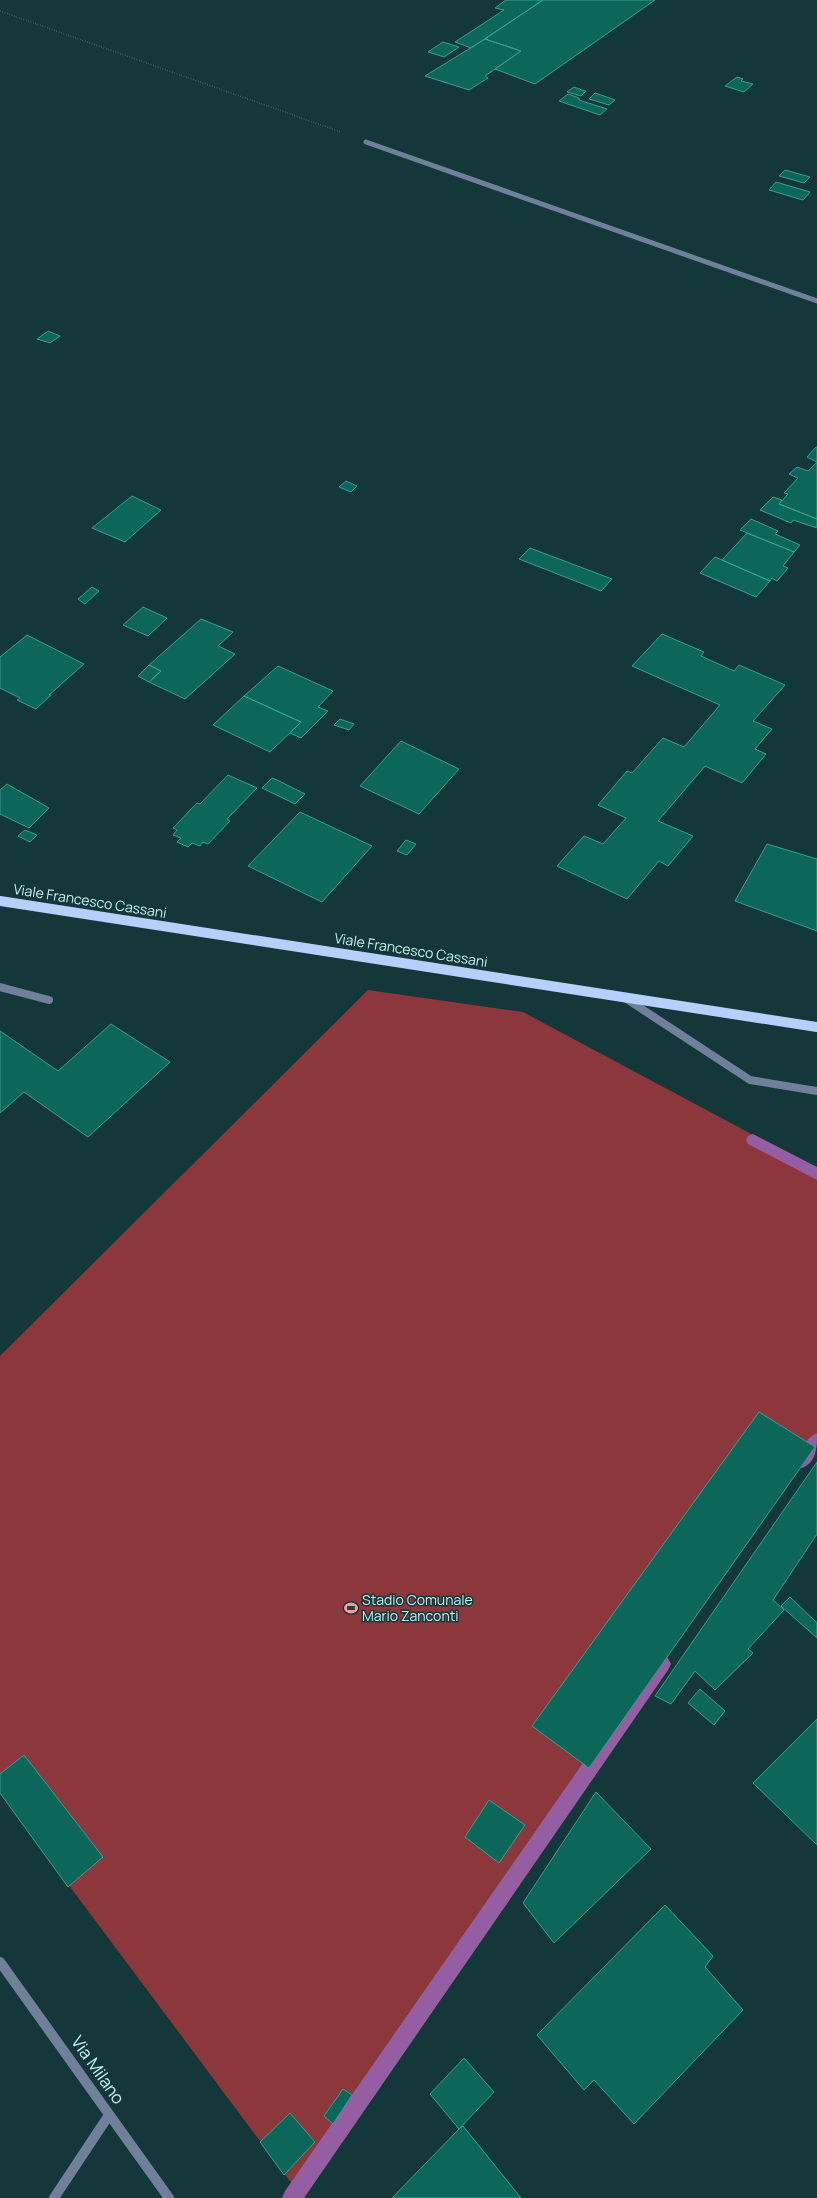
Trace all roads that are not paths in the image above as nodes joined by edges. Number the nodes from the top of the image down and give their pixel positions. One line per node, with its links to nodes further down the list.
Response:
1 (366, 142): 2 (street)
2 (817, 301)
3 (0, 901): 5 (main road, Viale Francesco Cassani)
4 (0, 987): 6 (street)
5 (623, 997): 7 (main road, Viale Francesco Cassani); 8 (street)
6 (49, 1000)
7 (817, 1027)
8 (817, 1091)
9 (0, 1962): 10 (street, Via Milano)
10 (109, 2115): 11 (street); 12 (street, Via Milano)
11 (54, 2198)
12 (169, 2198)

